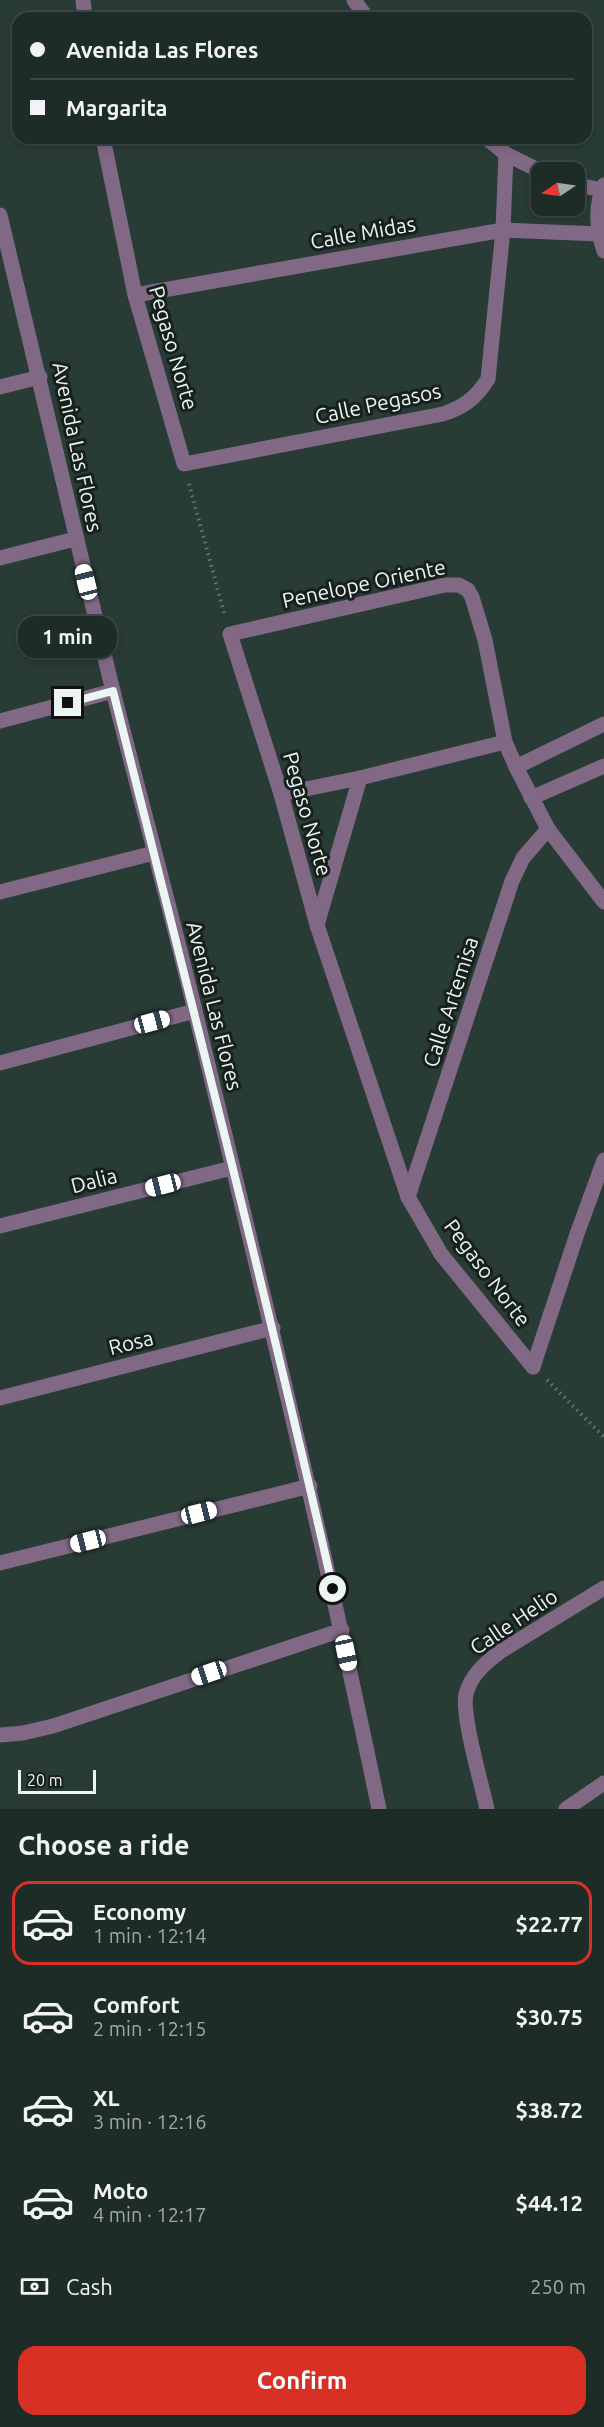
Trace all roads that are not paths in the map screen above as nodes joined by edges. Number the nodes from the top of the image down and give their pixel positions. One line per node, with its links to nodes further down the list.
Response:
1 (354, 0): 2 (street)
2 (363, 12)
3 (104, 144): 13 (street, Pegaso Norte)
4 (494, 144): 5 (street)
5 (506, 154): 6 (street); 10 (street, Calle Pegasos)
6 (531, 166)
7 (585, 186): 8 (street)
8 (603, 188): 11 (street)
9 (0, 215): 14 (street, Avenida Las Flores)
10 (503, 230): 11 (street, Calle Midas); 13 (street, Calle Midas); 16 (street, Calle Pegasos)
11 (599, 234): 12 (street)
12 (604, 251)
13 (135, 295): 16 (street, Pegaso Norte)
14 (40, 377): 15 (street); 17 (street, Avenida Las Flores)
15 (0, 387)
16 (184, 464)
17 (75, 539): 18 (street); 20 (street, Avenida Las Flores)
18 (0, 558)
19 (230, 634): 23 (street, Penelope Oriente); 27 (street, Pegaso Norte)
20 (113, 691): 21 (street); 30 (street, Avenida Las Flores)
21 (0, 721)
22 (604, 724): 25 (street)
23 (505, 742): 25 (street, Penelope Oriente); 26 (street)
24 (604, 766): 28 (street)
25 (516, 767): 28 (street, Penelope Oriente)
26 (360, 778): 27 (street); 33 (street)
27 (281, 794): 33 (street, Pegaso Norte)
28 (531, 798): 29 (street, Penelope Oriente)
29 (548, 829): 32 (street, Penelope Oriente); 38 (street, Calle Artemisa)
30 (154, 854): 31 (street); 34 (street, Avenida Las Flores)
31 (0, 892)
32 (604, 902)
33 (317, 925): 38 (street, Pegaso Norte)
34 (195, 1011): 35 (street); 37 (street, Avenida Las Flores)
35 (0, 1063)
36 (604, 1160): 38 (street, Pegaso Norte)
37 (232, 1168): 39 (street, Dalia); 40 (street, Avenida Las Flores)
38 (408, 1197)
39 (0, 1226)
40 (273, 1328): 41 (street, Rosa); 42 (street, Avenida Las Flores)
41 (0, 1398)
42 (310, 1486): 43 (street); 45 (street, Avenida Las Flores)
43 (0, 1563)
44 (604, 1588): 49 (street, Calle Helio)
45 (342, 1630): 46 (street); 48 (street, Avenida Las Flores)
46 (0, 1735)
47 (604, 1783): 50 (street)
48 (379, 1809)
49 (487, 1809)
50 (566, 1809)

